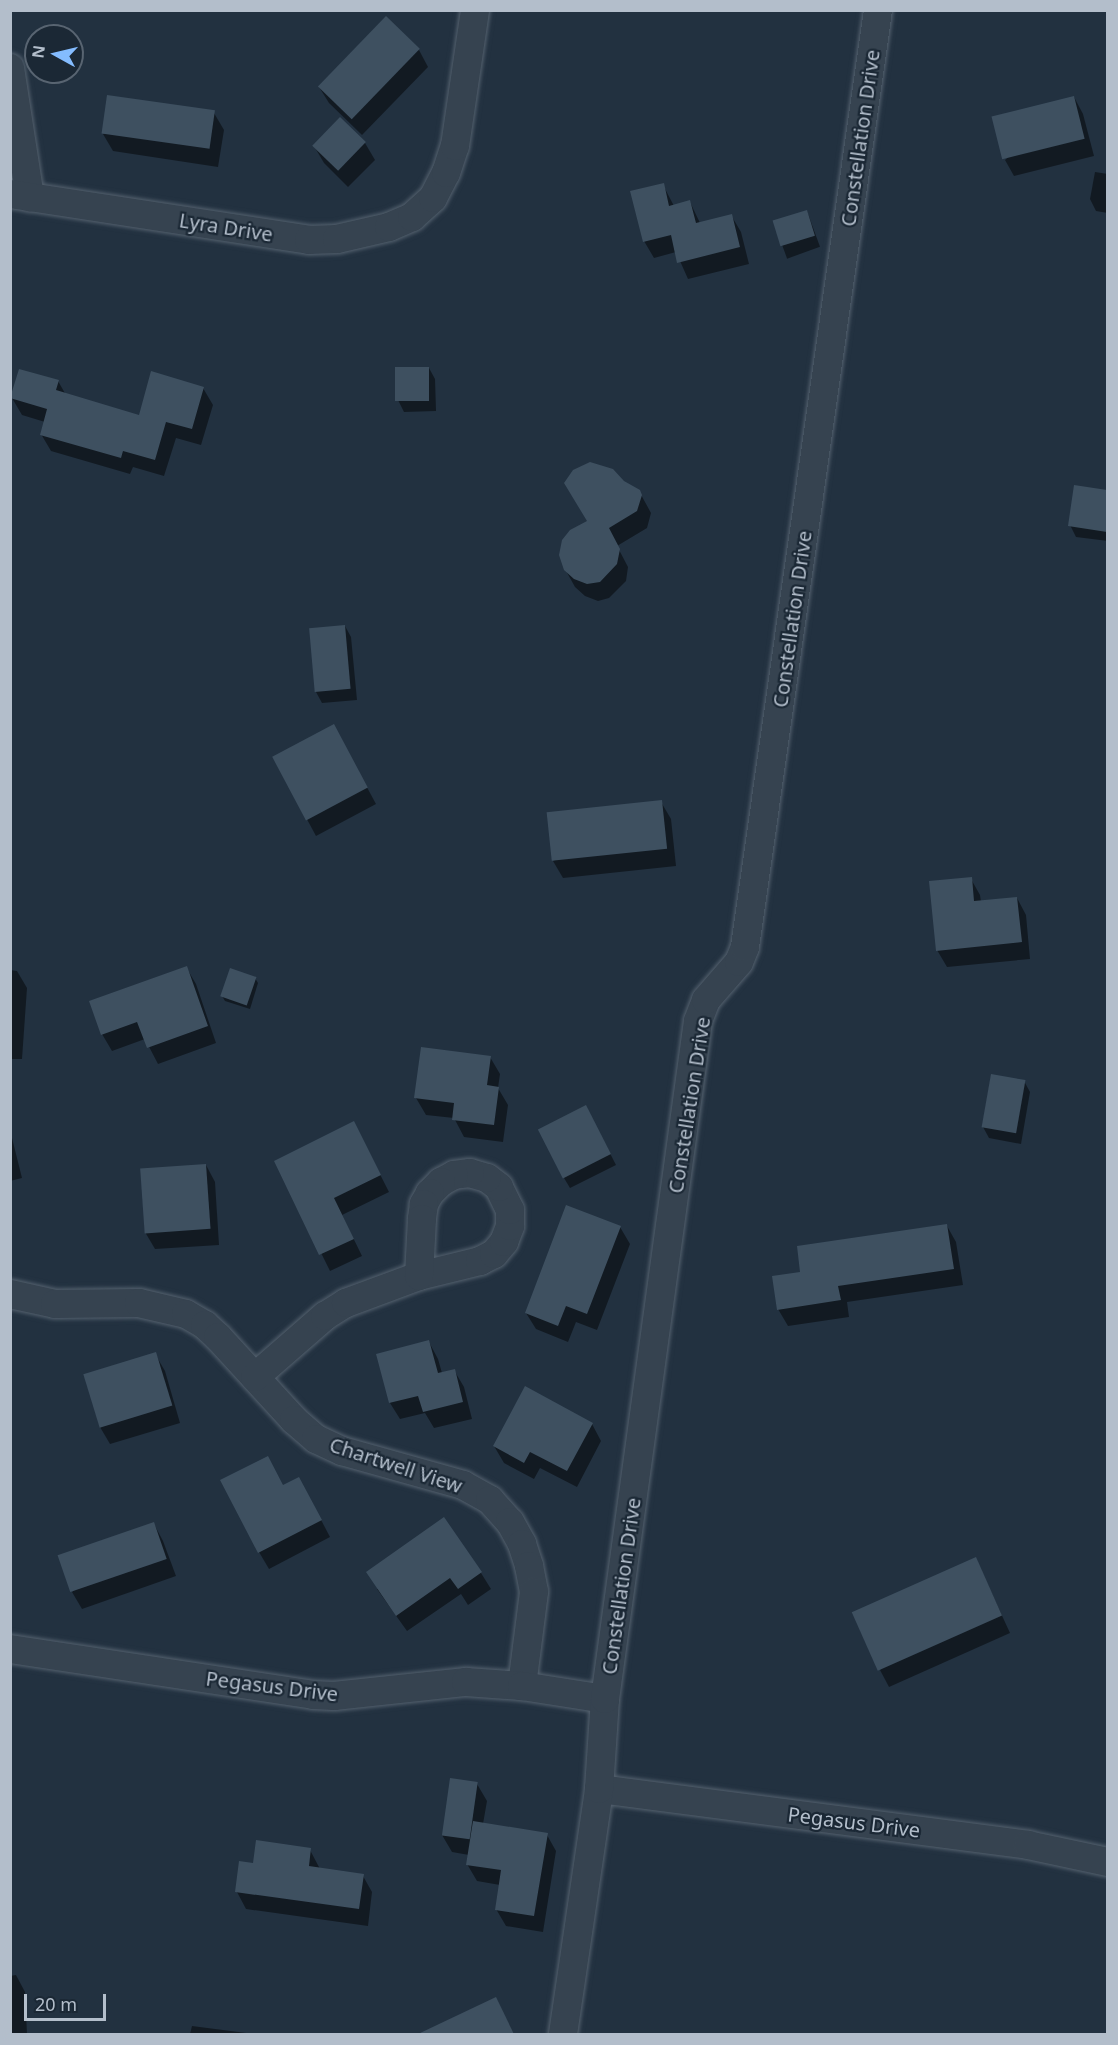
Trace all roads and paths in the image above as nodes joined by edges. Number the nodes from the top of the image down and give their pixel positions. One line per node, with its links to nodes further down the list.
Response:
1 (475, 10): 4 (street, Lyra Drive)
2 (878, 10): 10 (street, Constellation Drive)
3 (10, 68): 4 (street)
4 (20, 195)
5 (419, 1276): 7 (street)
6 (10, 1294): 7 (street, Chartwell View)
7 (255, 1377): 9 (street, Chartwell View)
8 (10, 1649): 9 (street, Pegasus Drive)
9 (522, 1686): 10 (street, Pegasus Drive)
10 (606, 1699): 11 (street, Constellation Drive)
11 (599, 1789): 12 (street, Pegasus Drive); 13 (street, Constellation Drive)
12 (1107, 1863)
13 (563, 2034)

